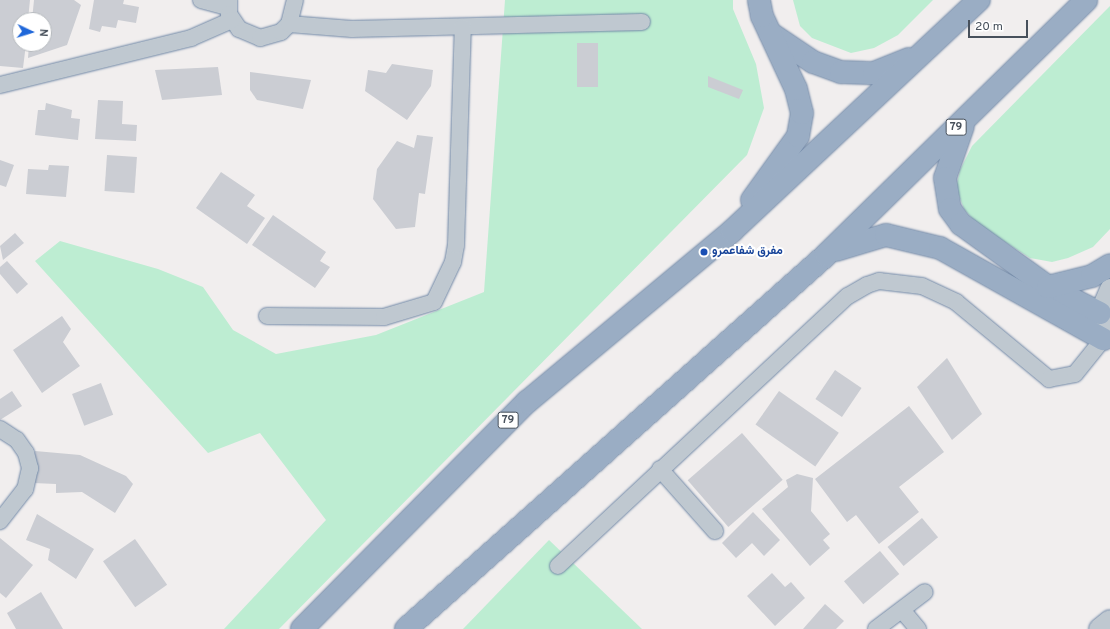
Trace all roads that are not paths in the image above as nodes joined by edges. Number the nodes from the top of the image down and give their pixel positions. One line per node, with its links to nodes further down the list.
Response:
1 (201, 0): 6 (street)
2 (295, 0): 8 (street)
3 (759, 0): 10 (highway)
4 (1086, 0): 12 (highway, 79)
5 (973, 6): 10 (highway); 13 (highway, 79)
6 (229, 9): 8 (street); 11 (street)
7 (642, 22): 9 (street)
8 (289, 24): 9 (street)
9 (463, 27): 19 (street)
10 (769, 32): 13 (highway)
11 (0, 84)
12 (969, 115): 14 (highway, 79); 16 (highway)
13 (732, 230): 29 (highway, 79)
14 (826, 255): 20 (highway); 30 (highway, 79)
15 (1110, 265): 16 (highway)
16 (1048, 287): 18 (highway)
17 (1110, 289): 18 (street)
18 (1105, 314): 20 (street)
19 (267, 316)
20 (1108, 337): 22 (street)
21 (0, 429): 23 (street)
22 (660, 469): 24 (street); 25 (street)
23 (0, 521)
24 (715, 531)
25 (558, 566)
26 (925, 592): 27 (street)
27 (902, 610): 31 (street); 32 (street)
28 (1110, 620): 33 (street)
29 (302, 629)
30 (406, 629)
31 (876, 629)
32 (918, 629)
33 (1099, 629)

